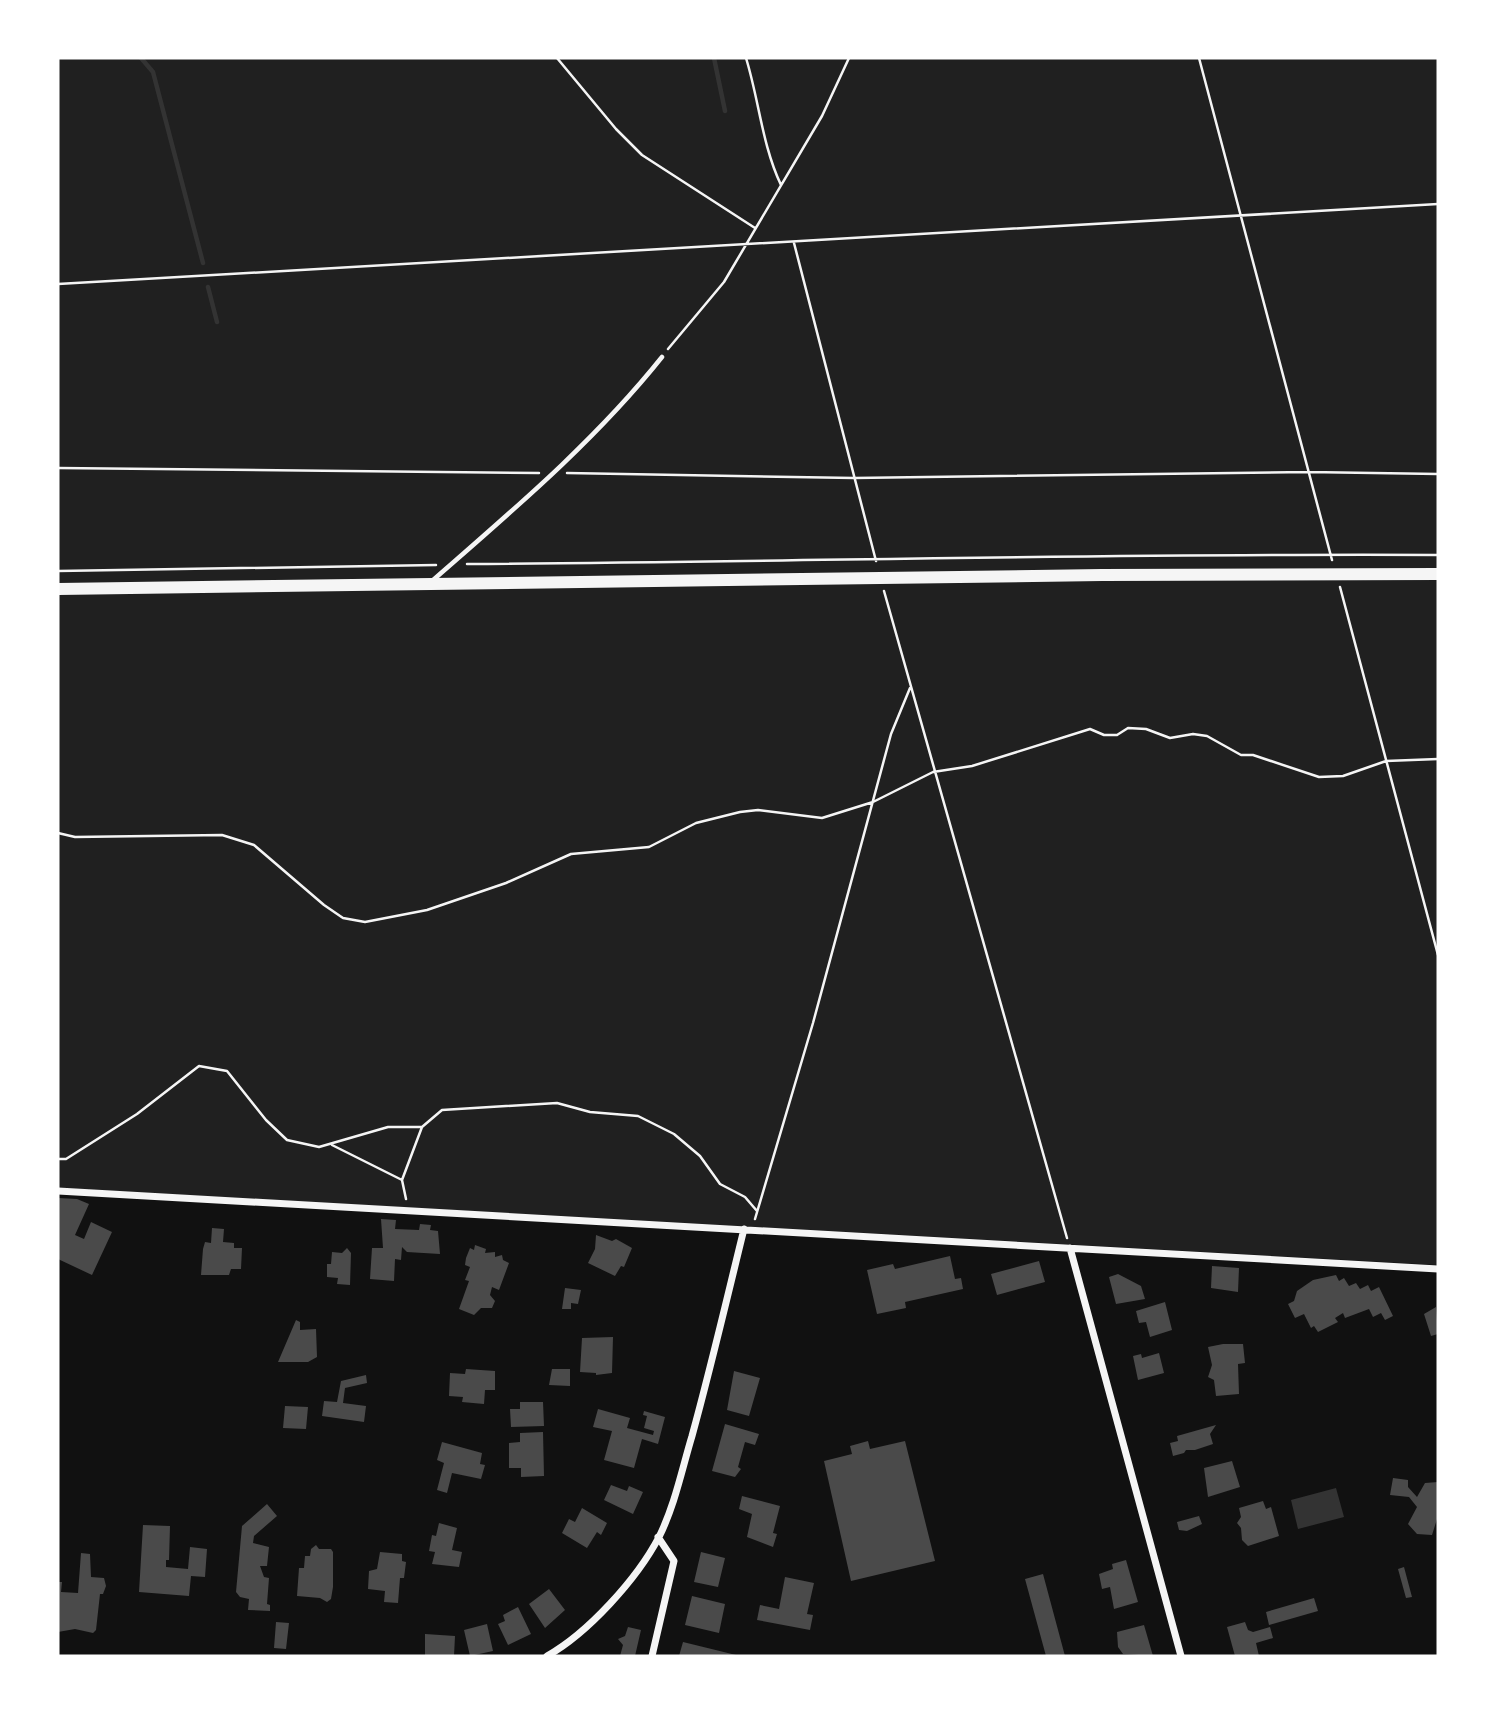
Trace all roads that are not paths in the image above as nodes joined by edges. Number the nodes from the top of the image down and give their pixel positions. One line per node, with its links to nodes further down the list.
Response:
1 (662, 357): 3 (lane)
2 (1438, 574): 3 (main road)
3 (429, 584): 4 (main road)
4 (58, 589)
5 (58, 1191): 6 (street)
6 (749, 1229): 7 (street); 9 (street)
7 (1070, 1248): 8 (street); 12 (street)
8 (1438, 1269)
9 (658, 1537): 10 (street); 11 (street)
10 (547, 1656)
11 (652, 1656)
12 (1181, 1656)

